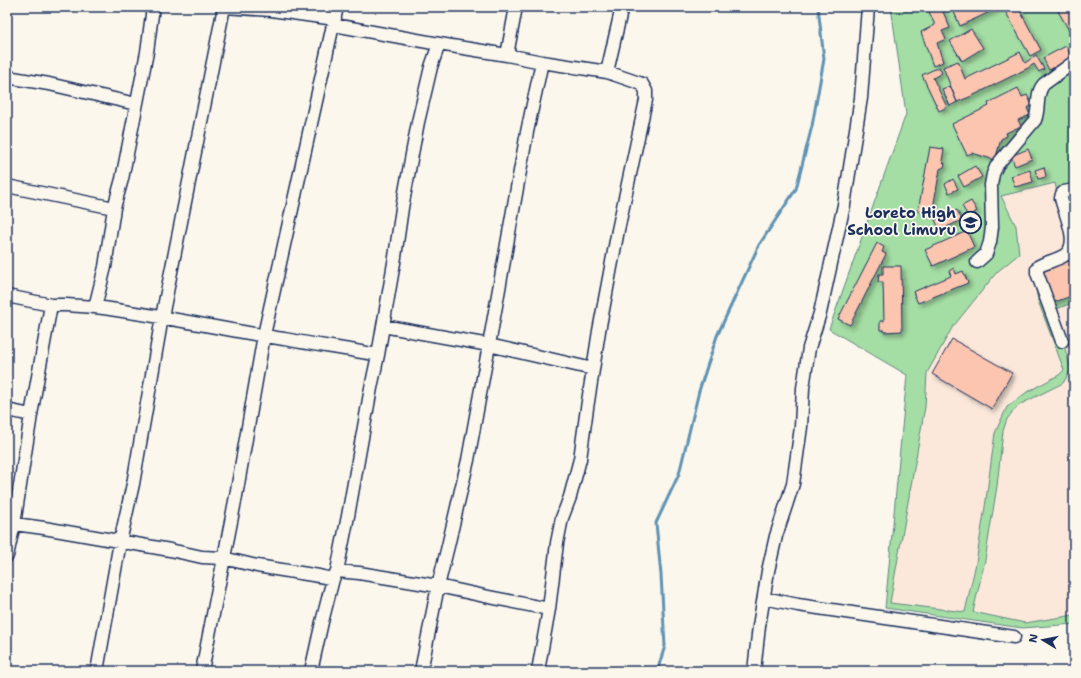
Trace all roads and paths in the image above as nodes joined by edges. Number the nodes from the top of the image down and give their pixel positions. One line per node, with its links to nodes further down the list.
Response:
1 (153, 7): 13 (street)
2 (222, 7): 6 (street); 21 (street)
3 (516, 7): 8 (street)
4 (622, 7): 11 (street)
5 (868, 7): 36 (street)
6 (336, 17): 7 (street); 23 (street)
7 (440, 44): 8 (street); 22 (street)
8 (507, 55): 9 (street)
9 (542, 62): 11 (street); 25 (street)
10 (1074, 62): 17 (street)
11 (607, 72): 27 (street)
12 (7, 77): 13 (street)
13 (136, 104): 16 (street)
14 (7, 186): 16 (street)
15 (1074, 190): 24 (street)
16 (114, 208): 20 (street)
17 (977, 262)
18 (7, 296): 19 (street)
19 (51, 305): 20 (street); 29 (street)
20 (95, 307): 21 (street)
21 (162, 317): 23 (street); 31 (street)
22 (383, 326): 25 (street); 26 (street)
23 (264, 335): 26 (street); 33 (street)
24 (1062, 341)
25 (490, 345): 27 (street); 35 (street)
26 (378, 355): 34 (street)
27 (593, 368): 37 (street)
28 (7, 410): 29 (street)
29 (31, 415): 30 (street)
30 (10, 523): 31 (street); 32 (street)
31 (120, 542): 33 (street); 39 (street)
32 (7, 556)
33 (223, 558): 34 (street); 40 (street)
34 (335, 575): 35 (street); 41 (street)
35 (438, 586): 37 (street); 42 (street)
36 (764, 598): 38 (street); 44 (street)
37 (549, 609): 43 (street)
38 (1014, 637)
39 (96, 671)
40 (202, 671)
41 (311, 671)
42 (421, 671)
43 (538, 671)
44 (754, 671)

